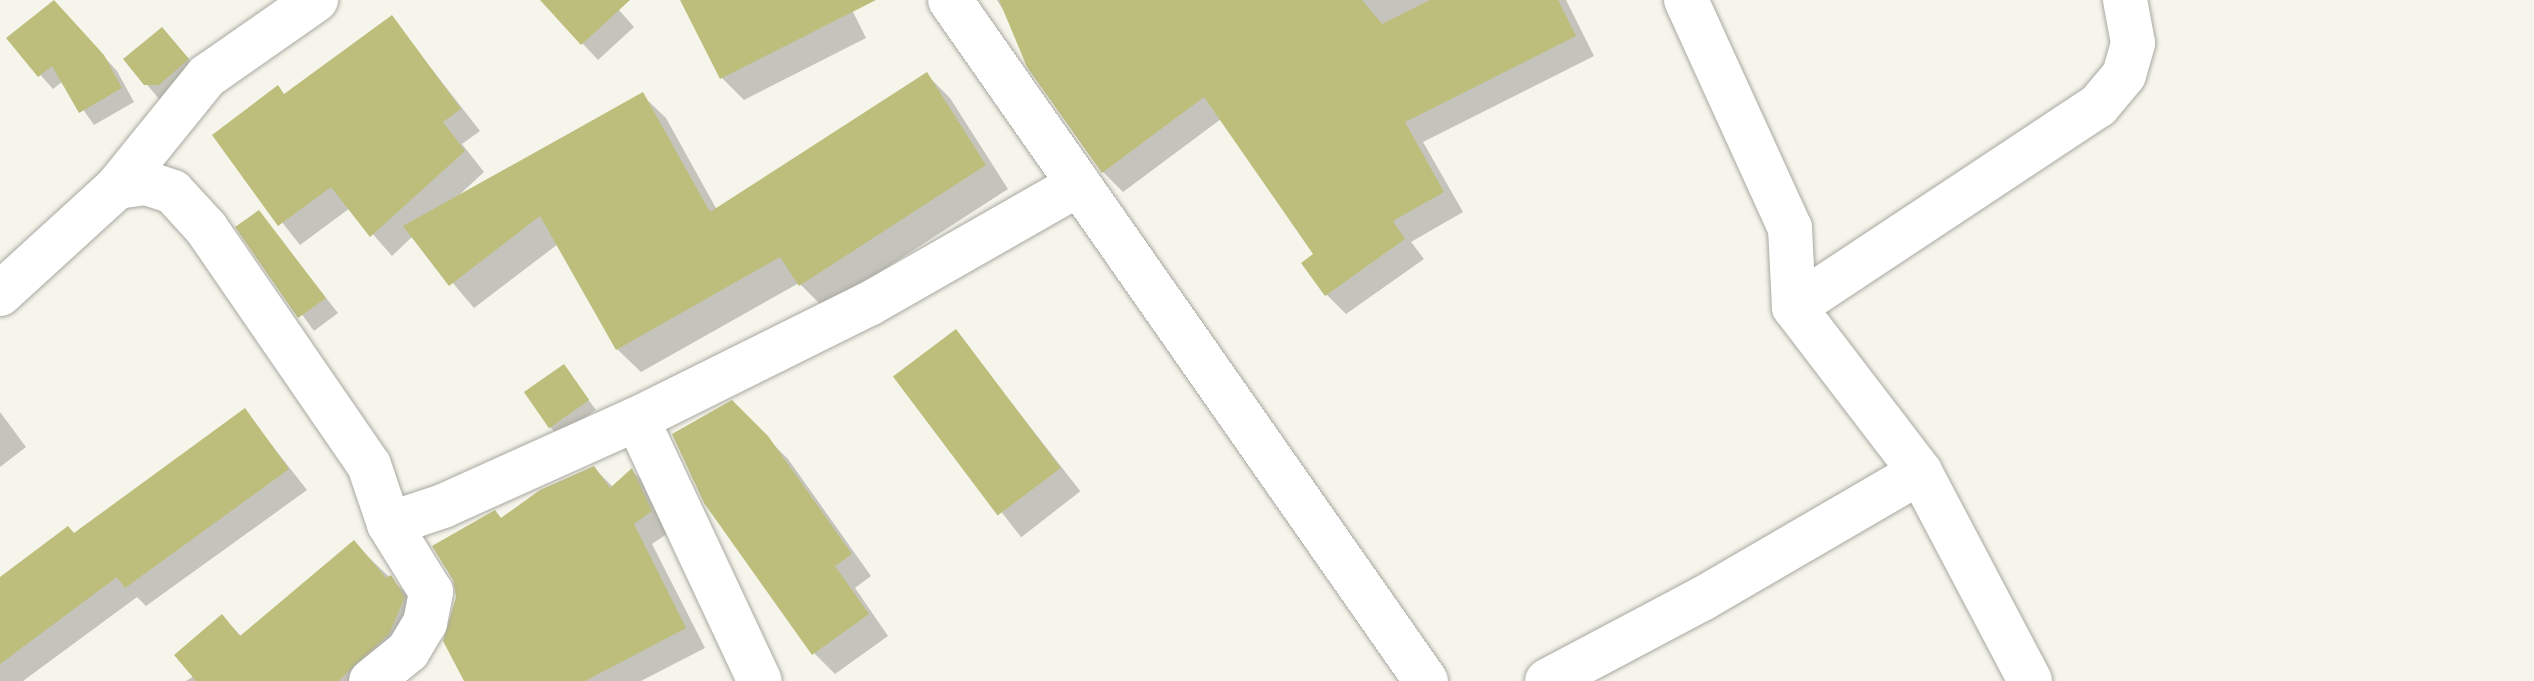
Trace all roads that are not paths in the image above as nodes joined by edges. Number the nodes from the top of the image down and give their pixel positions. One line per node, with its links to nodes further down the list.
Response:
1 (316, 0): 6 (street)
2 (950, 0): 5 (street)
3 (1686, 0): 8 (street)
4 (2125, 0): 8 (street)
5 (1078, 185): 9 (street); 14 (street)
6 (117, 187): 7 (street); 11 (street)
7 (0, 294)
8 (1794, 307): 10 (street)
9 (637, 419): 11 (street); 13 (street)
10 (1920, 472): 15 (street); 16 (street)
11 (389, 524): 12 (street)
12 (371, 681)
13 (760, 681)
14 (1426, 681)
15 (1547, 681)
16 (2030, 681)

